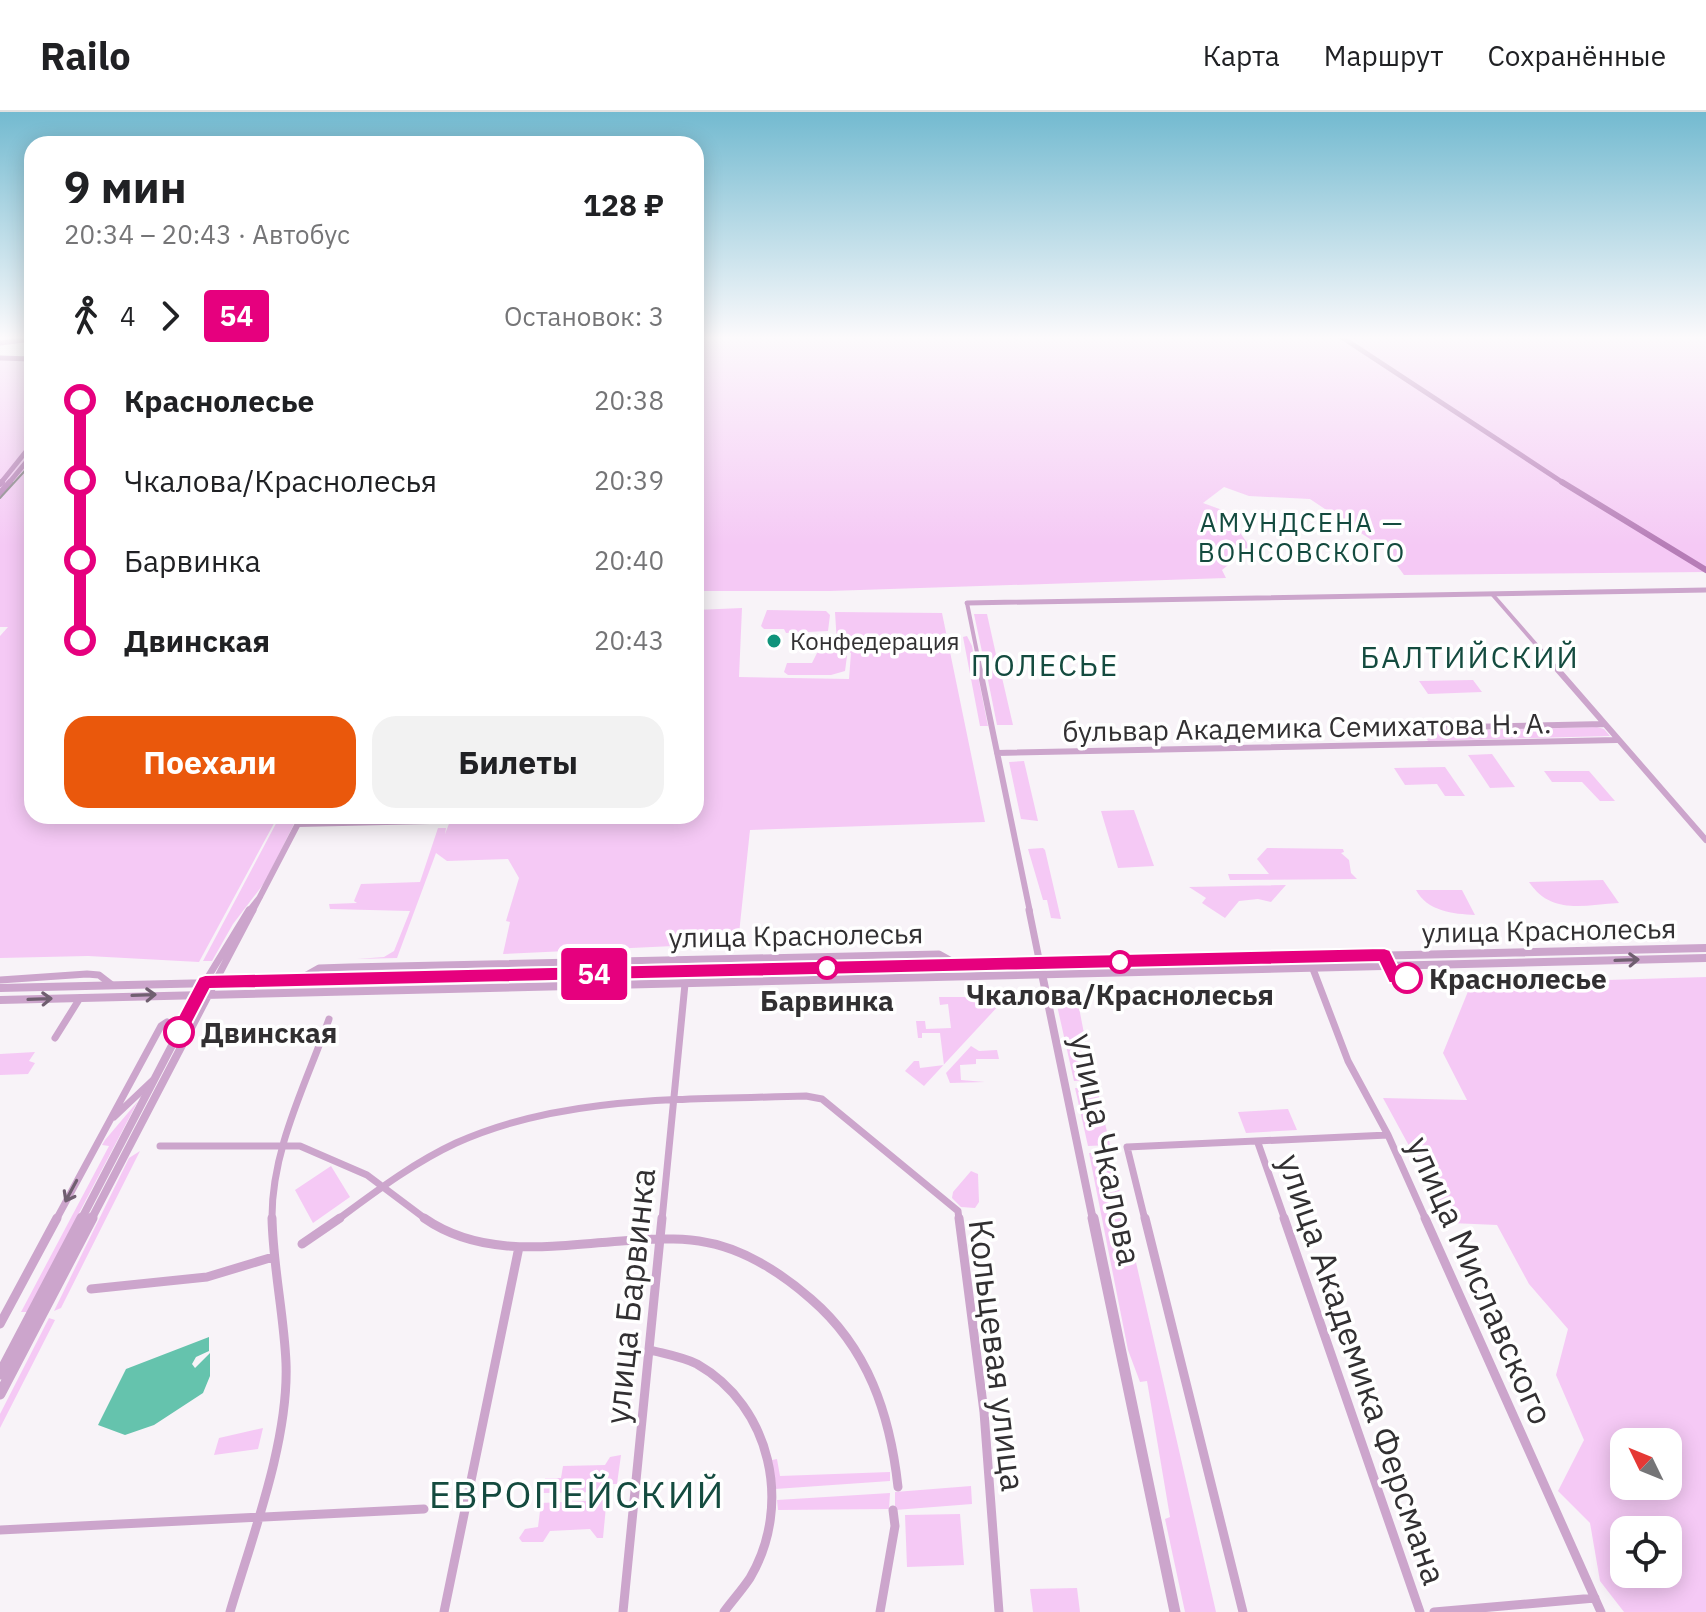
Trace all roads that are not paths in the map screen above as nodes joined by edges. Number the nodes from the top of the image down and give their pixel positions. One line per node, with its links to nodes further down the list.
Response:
1 (1447, 406): 6 (main road)
2 (24, 454): 4 (main road)
3 (24, 464): 5 (main road)
4 (0, 484)
5 (0, 493)
6 (1706, 570)
7 (1706, 590): 8 (street)
8 (1492, 594): 9 (street); 10 (street)
9 (967, 603): 13 (street, улица Чкалова)
10 (1604, 724): 11 (street); 12 (street, бульвар Академика Семихатова Н. А.)
11 (1617, 740): 12 (street, бульвар Академика Семихатова Н. А.); 15 (street)
12 (1428, 744): 13 (street, бульвар Академика Семихатова Н. А.)
13 (997, 753): 22 (street, улица Чкалова)
14 (298, 824): 16 (street)
15 (1706, 840)
16 (260, 897): 24 (street); 25 (street)
17 (1706, 948): 18 (street, улица Краснолесья)
18 (1384, 955): 20 (street); 22 (street, улица Краснолесья)
19 (1706, 958): 20 (street, улица Краснолесья, one-way to 19)
20 (1390, 967): 21 (street, улица Краснолесья)
21 (1313, 969): 22 (street, улица Краснолесья); 40 (street, улица Миславского)
22 (1041, 970): 25 (street, улица Краснолесья); 26 (street, улица Краснолесья); 66 (street, улица Чкалова)
23 (0, 980): 27 (street, улица Краснолесья)
24 (205, 982): 25 (street, улица Краснолесья); 27 (street, улица Краснолесья); 29 (street)
25 (215, 982): 29 (street)
26 (685, 984): 29 (street, улица Краснолесья); 38 (street, улица Барвинка)
27 (112, 985): 28 (street, улица Краснолесья)
28 (0, 988)
29 (202, 994): 30 (street, улица Краснолесья, one-way to 29); 35 (street); 53 (street)
30 (80, 998): 31 (street, улица Краснолесья, one-way to 30); 34 (street)
31 (0, 1000)
32 (329, 1019): 43 (street)
33 (167, 1022): 36 (street)
34 (55, 1038)
35 (155, 1078): 37 (street); 52 (street)
36 (129, 1085): 37 (street); 39 (street)
37 (146, 1086): 39 (street)
38 (674, 1101): 44 (street, Кольцевая улица); 45 (street, улица Барвинка); 65 (street, Кольцевая улица)
39 (109, 1123): 50 (street, one-way to 50)
40 (1388, 1135): 41 (street); 59 (street, улица Миславского)
41 (1258, 1143): 67 (street, улица Чкалова); 68 (street, улица Академика Ферсмана)
42 (160, 1146): 43 (street)
43 (285, 1146): 44 (street); 48 (street)
44 (384, 1186): 46 (street, Кольцевая улица); 47 (street)
45 (660, 1240): 47 (street); 51 (street, улица Барвинка); 54 (street)
46 (302, 1244)
47 (519, 1247): 61 (street)
48 (273, 1257): 49 (street); 57 (street)
49 (91, 1289)
50 (0, 1324)
51 (650, 1350): 62 (street, улица Барвинка); 63 (street)
52 (0, 1374)
53 (0, 1394)
54 (898, 1487)
55 (424, 1509): 57 (street)
56 (893, 1510): 64 (street)
57 (259, 1517): 58 (street); 60 (street)
58 (0, 1530)
59 (1595, 1598): 69 (street); 70 (street, улица Миславского)
60 (230, 1612)
61 (444, 1612)
62 (623, 1612)
63 (724, 1612)
64 (880, 1612)
65 (999, 1612)
66 (1175, 1612)
67 (1243, 1612)
68 (1420, 1612)
69 (1434, 1612)
70 (1601, 1612)

